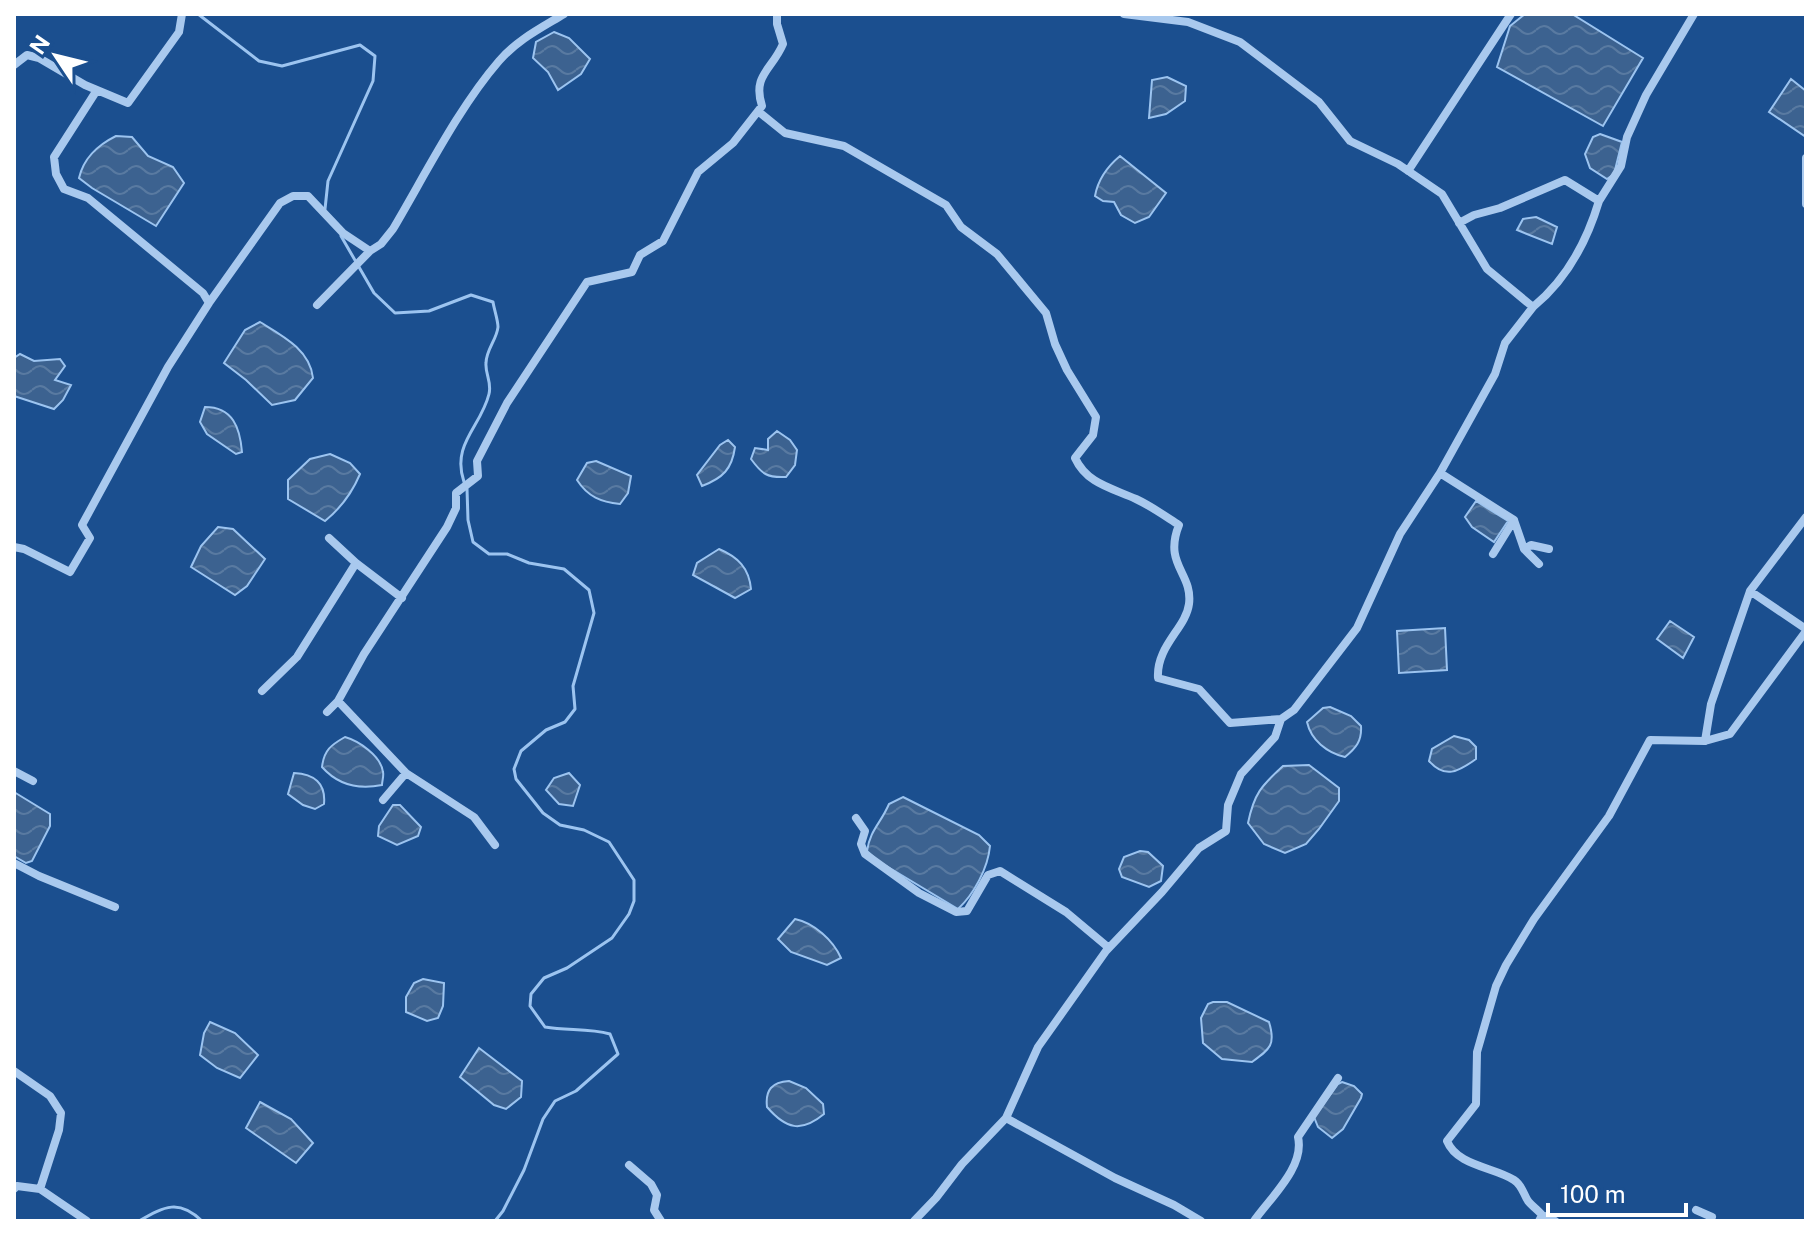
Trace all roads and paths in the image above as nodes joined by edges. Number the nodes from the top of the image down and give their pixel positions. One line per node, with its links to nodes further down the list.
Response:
1 (182, 14): 8 (street)
2 (564, 14): 15 (street)
3 (777, 14): 9 (street)
4 (1124, 14): 11 (street)
5 (1511, 14): 11 (street)
6 (1694, 14): 12 (street)
7 (14, 65): 8 (street)
8 (97, 90): 16 (street)
9 (759, 112): 30 (street); 35 (street)
10 (1806, 158): 13 (street)
11 (1408, 171): 14 (street)
12 (1599, 201): 14 (street); 18 (street)
13 (1806, 204)
14 (1459, 223): 18 (street)
15 (370, 251): 16 (street); 17 (street)
16 (209, 303): 23 (street)
17 (317, 305)
18 (1533, 307): 19 (street)
19 (1440, 473): 21 (street); 35 (street)
20 (1806, 517): 29 (street)
21 (1514, 520): 24 (street); 26 (street)
22 (329, 538): 27 (street)
23 (14, 547)
24 (1524, 549): 25 (street); 28 (street)
25 (1549, 549)
26 (1493, 554)
27 (356, 563): 30 (street); 32 (street)
28 (1539, 564)
29 (1750, 591): 31 (street); 36 (street)
30 (402, 598): 33 (street)
31 (1806, 630): 36 (street)
32 (262, 691)
33 (338, 701): 34 (street); 38 (street)
34 (327, 712)
35 (1281, 719): 45 (street)
36 (1705, 741): 53 (street)
37 (14, 771): 39 (street)
38 (406, 773): 40 (street); 42 (street)
39 (33, 781)
40 (383, 800)
41 (856, 818): 45 (street)
42 (495, 845)
43 (14, 863): 44 (street)
44 (115, 907)
45 (1109, 948): 48 (street)
46 (14, 1071): 51 (street)
47 (1338, 1078): 58 (street)
48 (1006, 1118): 56 (street); 57 (street)
49 (629, 1165): 55 (street)
50 (14, 1189): 51 (street)
51 (40, 1189): 54 (street)
52 (1696, 1210): 60 (street)
53 (1540, 1218): 59 (street)
54 (87, 1221)
55 (661, 1221)
56 (914, 1221)
57 (1201, 1221)
58 (1254, 1221)
59 (1555, 1221)
60 (1710, 1221)

